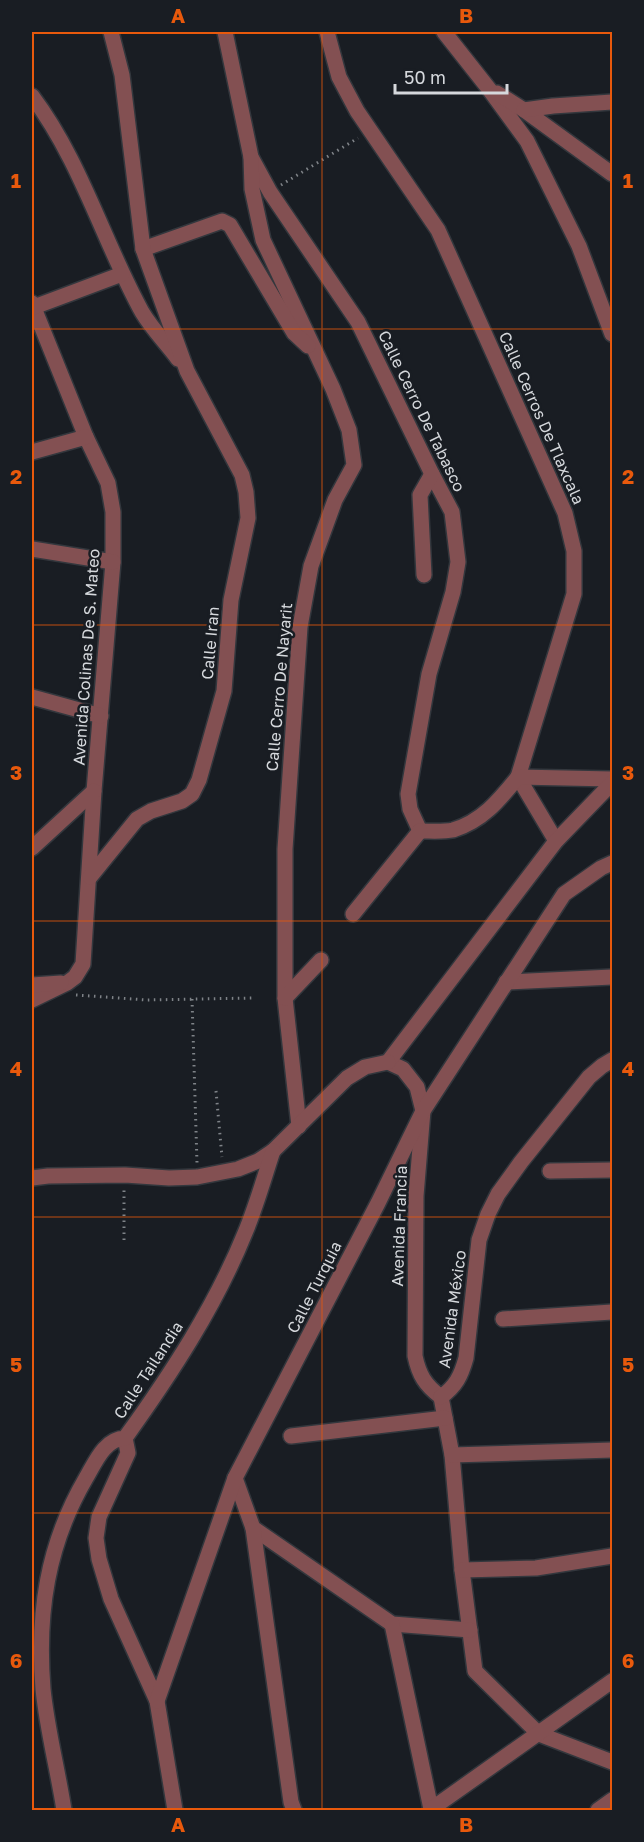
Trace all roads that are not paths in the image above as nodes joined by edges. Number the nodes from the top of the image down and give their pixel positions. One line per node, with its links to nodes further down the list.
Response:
1 (111, 32): 11 (street)
2 (225, 32): 9 (street, Calle Cerro De Tabasco)
3 (327, 32): 25 (street, Calle Cerros De Tlaxcala)
4 (444, 32): 5 (street)
5 (489, 88): 8 (street); 14 (street)
6 (32, 96): 12 (street)
7 (612, 102): 8 (street)
8 (524, 110): 10 (street)
9 (251, 157): 15 (street, Calle Cerro De Nayarit); 19 (street, Calle Cerro De Tabasco)
10 (612, 174)
11 (143, 249): 15 (street); 16 (street)
12 (122, 274): 13 (street); 16 (street)
13 (33, 305): 17 (street, Avenida Colinas De S. Mateo)
14 (612, 334)
15 (317, 355): 39 (street, Calle Cerro De Nayarit)
16 (187, 371): 32 (street, Calle Iran)
17 (86, 437): 18 (street); 21 (street, Avenida Colinas De S. Mateo)
18 (32, 452)
19 (432, 474): 22 (street); 28 (street, Calle Cerro De Tabasco)
20 (32, 549): 21 (street)
21 (112, 562): 24 (street, Avenida Colinas De S. Mateo)
22 (424, 575)
23 (32, 697): 24 (street)
24 (101, 716): 27 (street, Avenida Colinas De S. Mateo)
25 (518, 777): 26 (street); 28 (street); 29 (street)
26 (612, 781): 29 (street)
27 (94, 791): 30 (street); 32 (street, Avenida Colinas De S. Mateo)
28 (420, 831): 33 (street)
29 (556, 841): 42 (street)
30 (32, 848)
31 (612, 863): 36 (street, Calle Turquia)
32 (90, 877): 38 (street, Avenida Colinas De S. Mateo)
33 (353, 914)
34 (321, 960): 39 (street)
35 (612, 977): 36 (street)
36 (506, 982): 43 (street, Calle Turquia)
37 (32, 985): 38 (street)
38 (68, 989): 40 (street, Avenida Colinas De S. Mateo)
39 (285, 998): 44 (street)
40 (32, 1000)
41 (612, 1060): 51 (street, Avenida México)
42 (388, 1062): 43 (street, Avenida Francia); 44 (street)
43 (423, 1111): 51 (street, Avenida Francia); 57 (street, Calle Turquia)
44 (299, 1126): 45 (street)
45 (273, 1151): 48 (street); 54 (street, Calle Tailandia)
46 (612, 1170): 47 (street)
47 (550, 1171)
48 (32, 1178)
49 (612, 1312): 50 (street)
50 (503, 1319)
51 (441, 1397): 52 (street)
52 (445, 1418): 53 (street); 56 (street)
53 (291, 1436)
54 (125, 1438): 64 (street); 68 (street, Calle Tailandia)
55 (612, 1450): 56 (street)
56 (452, 1455): 60 (street)
57 (235, 1478): 58 (street); 64 (street, Calle Turquia)
58 (253, 1528): 61 (street); 70 (street)
59 (612, 1556): 60 (street)
60 (462, 1570): 62 (street)
61 (392, 1624): 62 (street); 71 (street)
62 (470, 1630): 65 (street)
63 (612, 1681): 65 (street)
64 (157, 1701): 69 (street)
65 (540, 1734): 66 (street); 71 (street)
66 (612, 1762)
67 (612, 1800): 72 (street)
68 (64, 1810)
69 (175, 1810)
70 (294, 1810)
71 (430, 1810)
72 (598, 1810)

